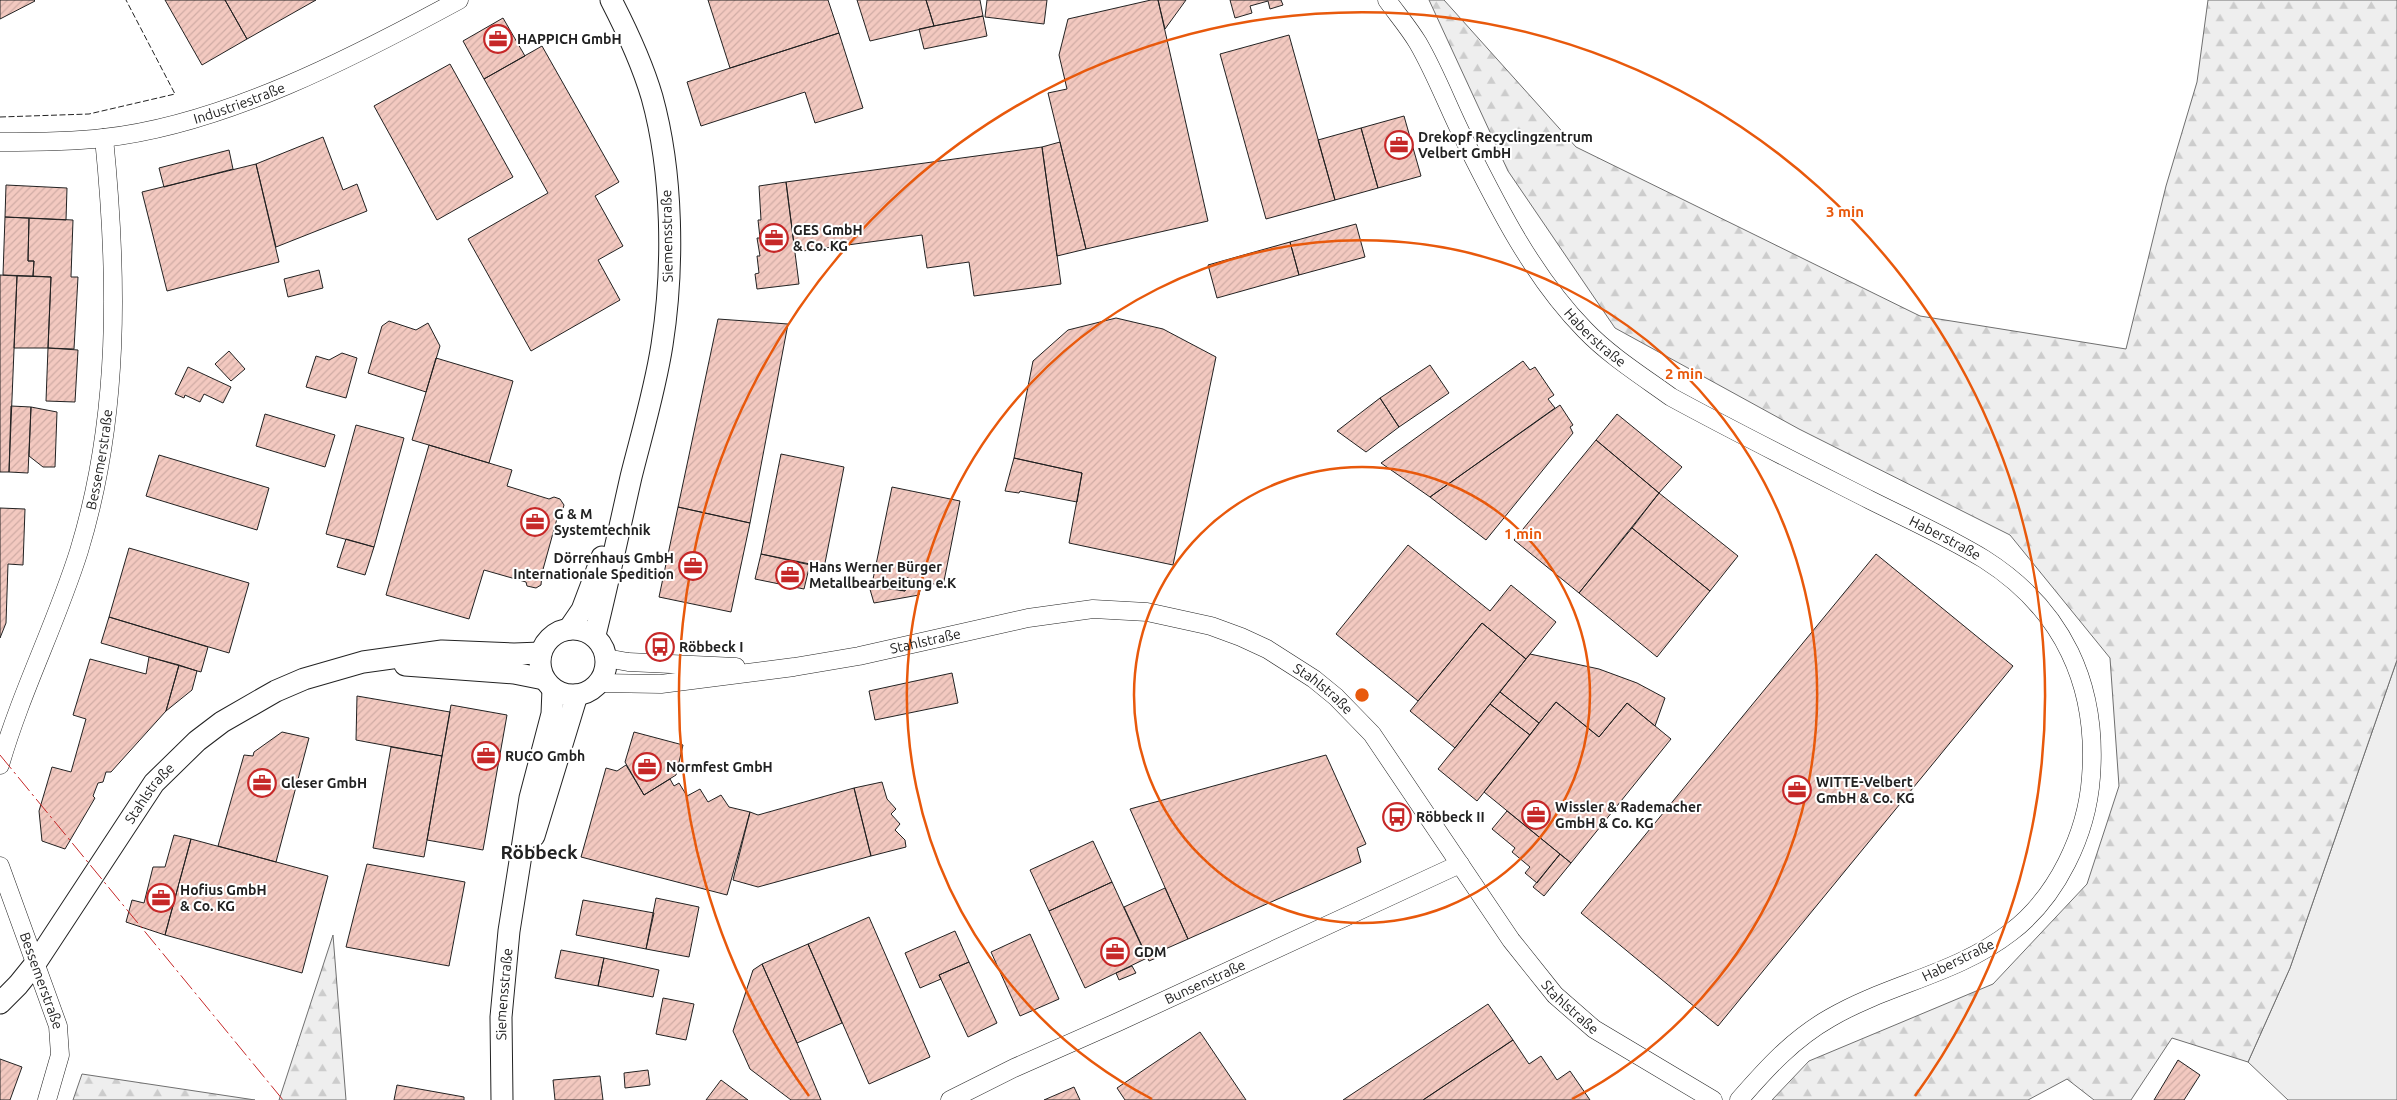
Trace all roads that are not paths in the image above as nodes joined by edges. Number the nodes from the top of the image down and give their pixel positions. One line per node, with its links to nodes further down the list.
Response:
1 (459, 0): 4 (street, Industriestraße)
2 (611, 0): 6 (street, Siemensstraße)
3 (1387, 0): 26 (street, Haberstraße)
4 (104, 138): 5 (street, Industriestraße); 16 (street, Bessemerstraße)
5 (0, 142)
6 (632, 477): 7 (street, Siemensstraße); 8 (street, Siemensstraße)
7 (569, 629): 8 (street); 9 (street)
8 (595, 635): 10 (street)
9 (541, 653): 11 (street, Stahlstraße); 14 (street)
10 (606, 658): 12 (street, Stahlstraße); 13 (street)
11 (363, 662): 14 (street, Stahlstraße); 20 (street, Stahlstraße)
12 (772, 669): 13 (street, Stahlstraße); 17 (street, Stahlstraße)
13 (599, 683): 15 (street)
14 (548, 684): 15 (street); 19 (street, Siemensstraße)
15 (577, 695): 19 (street, Siemensstraße)
16 (0, 765)
17 (1460, 864): 24 (street, Bunsenstraße); 25 (street, Stahlstraße)
18 (0, 866): 20 (street, Bessemerstraße)
19 (517, 888): 23 (street, Siemensstraße)
20 (35, 964): 21 (street, Stahlstraße); 22 (street, Bessemerstraße)
21 (0, 1003)
22 (47, 1100)
23 (502, 1100)
24 (950, 1100)
25 (1713, 1100)
26 (1739, 1100)

